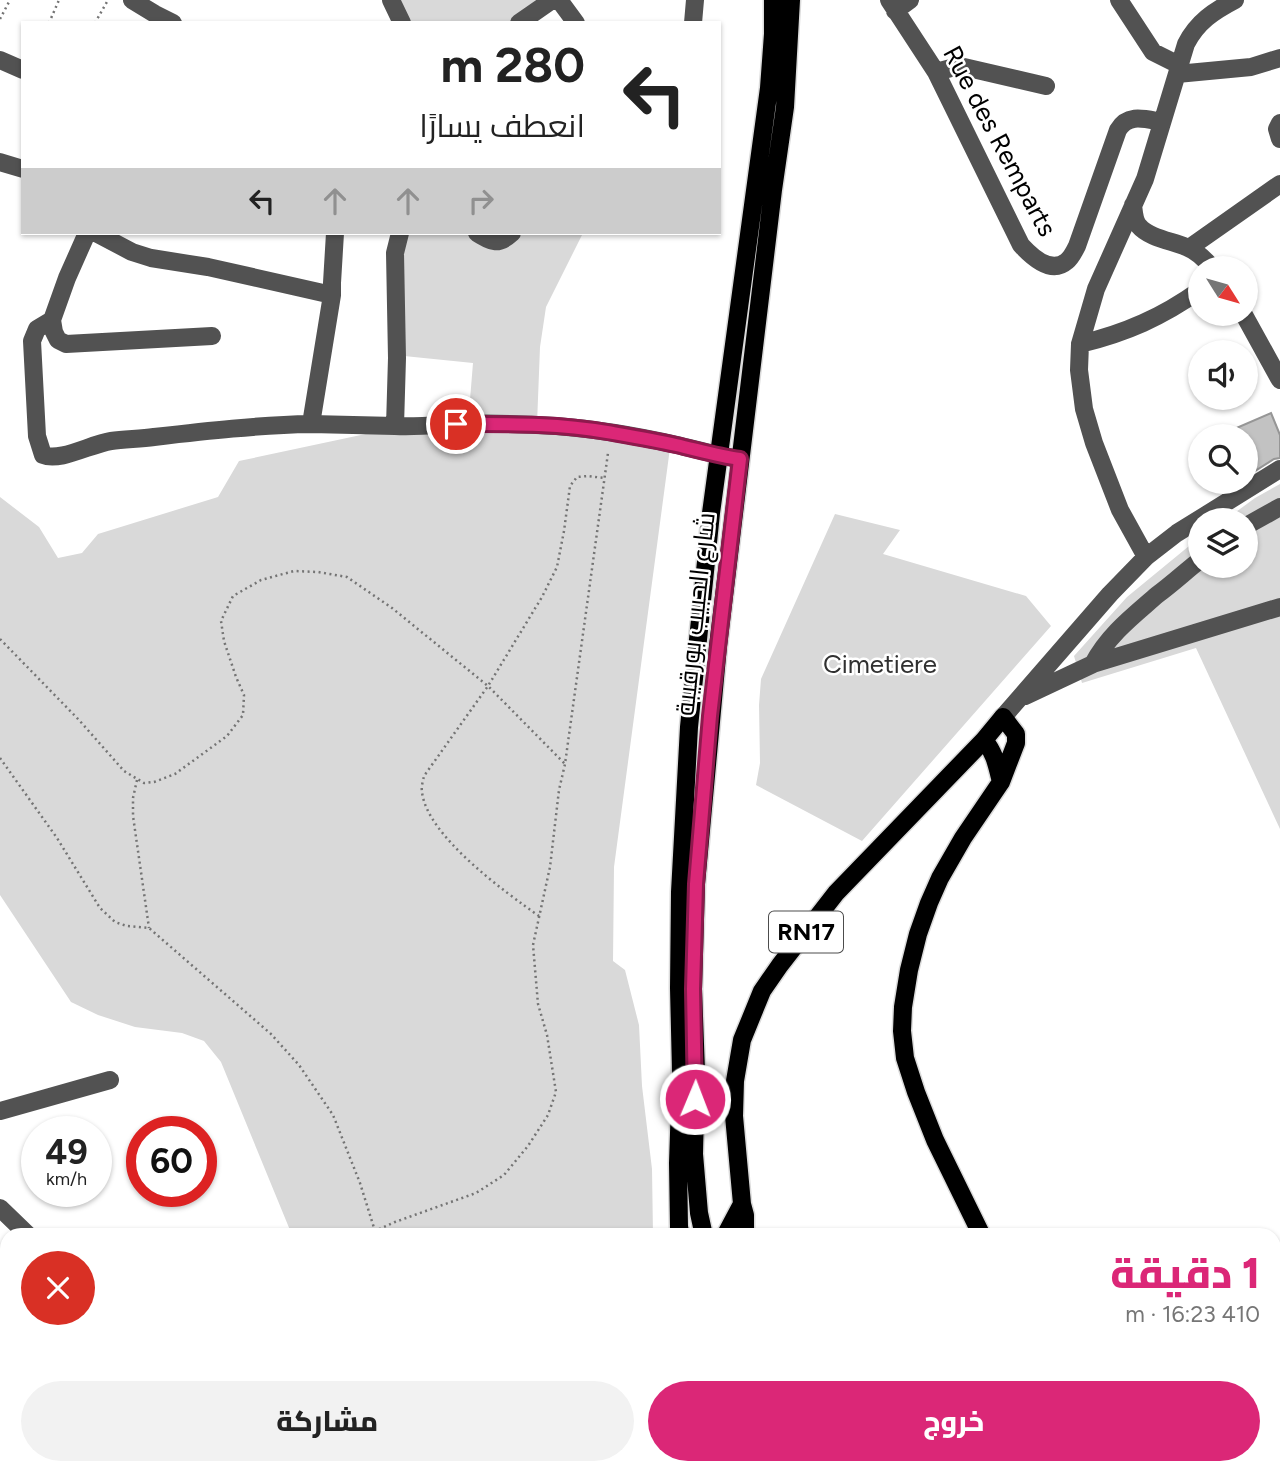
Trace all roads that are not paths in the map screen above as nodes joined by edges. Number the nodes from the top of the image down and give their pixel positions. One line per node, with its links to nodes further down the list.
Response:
1 (391, 0): 12 (street)
2 (552, 0): 13 (street)
3 (559, 0): 14 (street)
4 (695, 0): 15 (street)
5 (773, 0): 46 (main road, شارع الحبيب بورقيبة)
6 (791, 0): 47 (main road, شارع الحبيب بورقيبة)
7 (1119, 0): 19 (street)
8 (1235, 0): 19 (street)
9 (898, 4): 20 (street, Rue des Remparts)
10 (148, 9): 11 (street)
11 (169, 21)
12 (401, 21)
13 (522, 21)
14 (575, 21)
15 (693, 21)
16 (1280, 58): 19 (street)
17 (0, 60): 18 (street)
18 (21, 69)
19 (1178, 70): 22 (street)
20 (936, 72): 21 (street); 22 (street, Rue des Remparts)
21 (1046, 86)
22 (1162, 122): 28 (street)
23 (1280, 123): 24 (street)
24 (1280, 139)
25 (0, 162): 26 (street)
26 (21, 168)
27 (1280, 184): 35 (street)
28 (1133, 205): 35 (street); 42 (street)
29 (86, 235): 39 (street)
30 (100, 235): 37 (street)
31 (335, 235): 37 (street)
32 (400, 235): 45 (street)
33 (481, 235): 34 (street)
34 (509, 235)
35 (1189, 248): 36 (street)
36 (1200, 256)
37 (332, 295): 44 (street)
38 (1188, 298): 42 (street)
39 (52, 320): 41 (street); 44 (street)
40 (1250, 326): 43 (street)
41 (212, 336)
42 (1080, 344): 51 (street)
43 (1280, 380)
44 (311, 424): 45 (street)
45 (395, 426): 46 (street)
46 (718, 456): 47 (street); 64 (main road, شارع الحبيب بورقيبة)
47 (740, 459): 65 (main road, شارع الحبيب بورقيبة)
48 (1280, 469): 51 (street)
49 (1280, 507): 50 (street)
50 (1258, 519)
51 (1146, 556): 55 (street)
52 (1188, 570): 54 (street)
53 (1280, 607): 54 (street)
54 (1093, 664): 55 (street)
55 (1019, 699): 56 (street)
56 (1003, 717): 57 (main road, RN17); 58 (main road)
57 (984, 740): 58 (main road); 61 (main road, RN17)
58 (1001, 782): 68 (main road)
59 (110, 1080): 60 (street)
60 (0, 1111)
61 (742, 1204): 66 (main road); 67 (main road, RN17)
62 (0, 1208): 63 (street)
63 (21, 1228)
64 (679, 1228)
65 (702, 1228)
66 (730, 1228)
67 (745, 1228)
68 (978, 1228)

